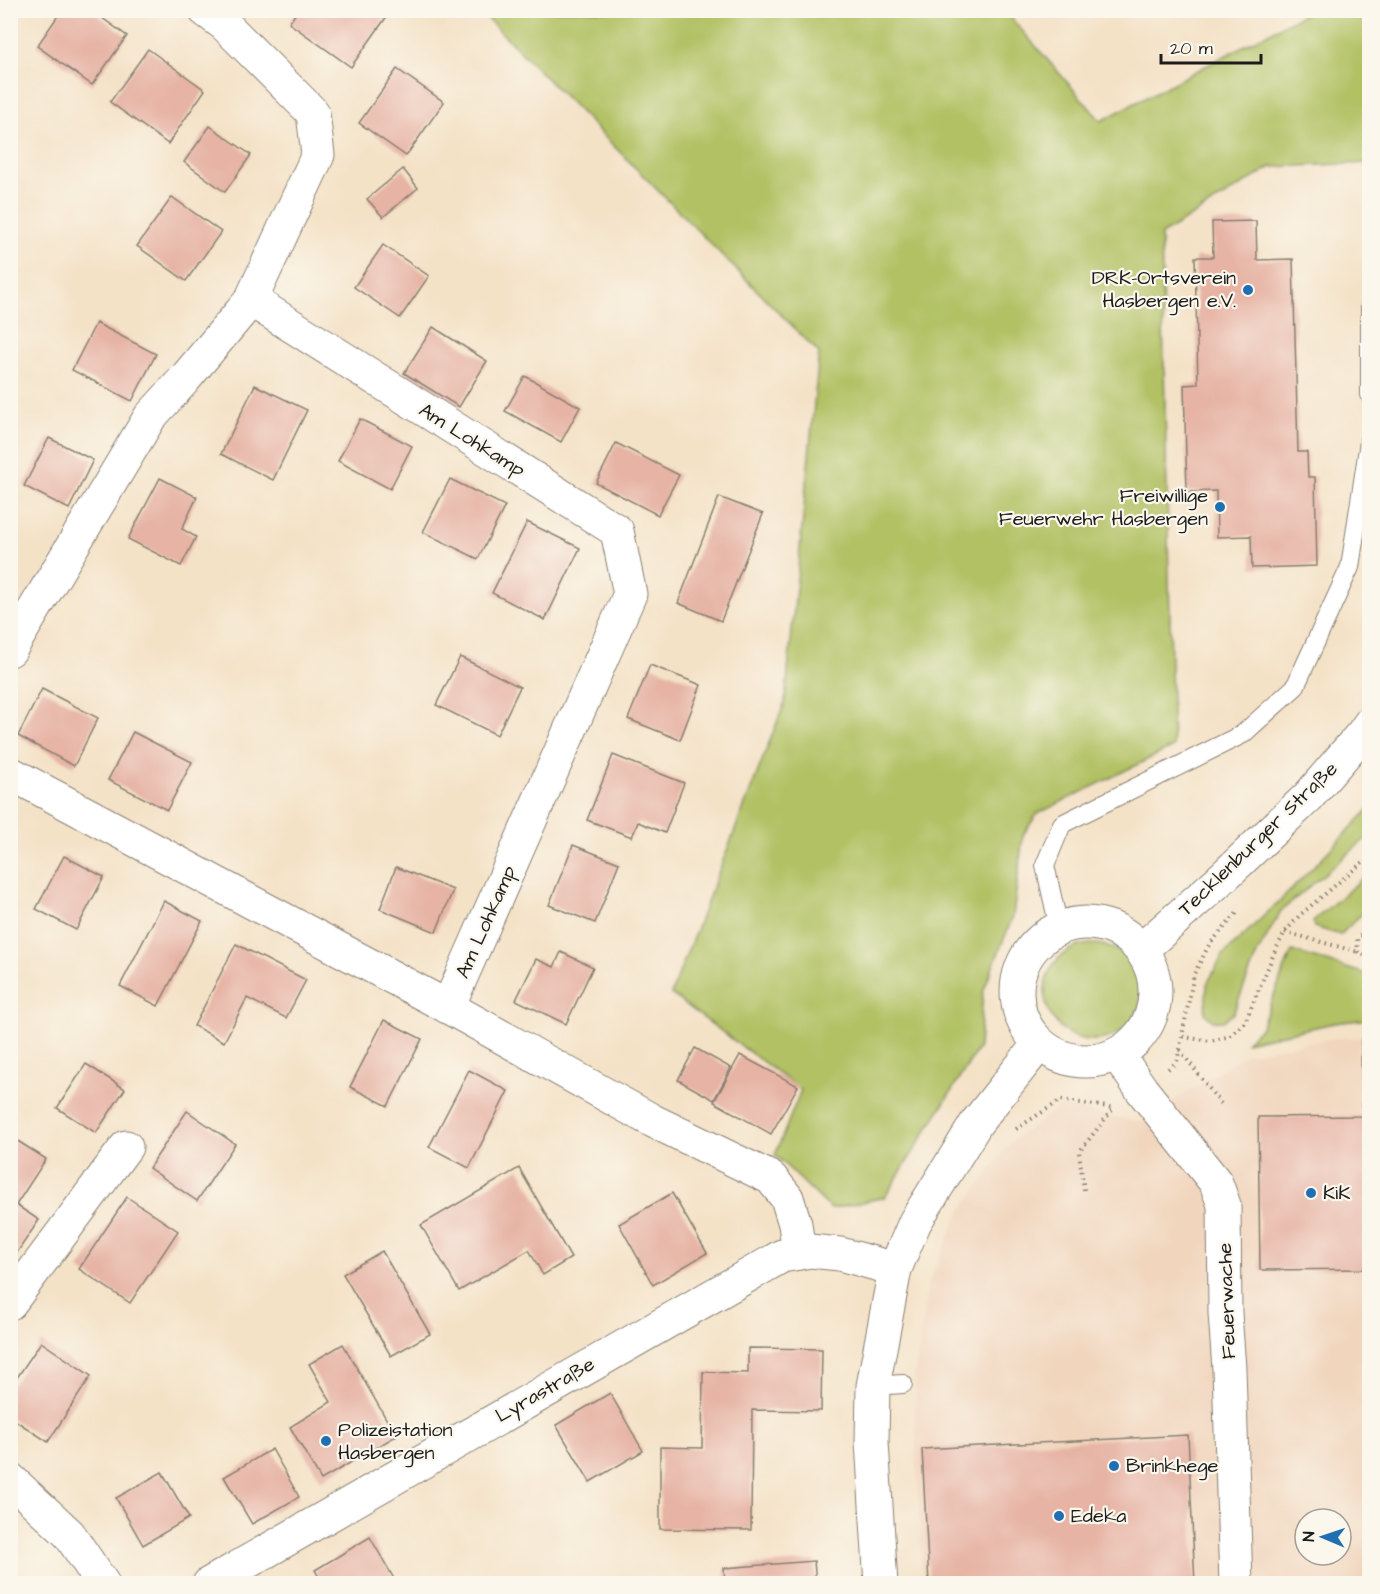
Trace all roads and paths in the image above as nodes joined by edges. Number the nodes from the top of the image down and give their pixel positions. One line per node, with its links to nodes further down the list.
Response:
1 (205, 10): 2 (street)
2 (250, 300): 6 (street); 17 (street, Am Lohkamp)
3 (1370, 306): 4 (lane)
4 (1370, 395)
5 (1370, 435): 12 (lane)
6 (10, 650)
7 (1370, 723): 14 (street, Tecklenburger Straße)
8 (10, 773): 17 (street)
9 (1370, 856): 13 (path)
10 (1244, 905): 18 (path)
11 (1370, 927): 15 (path)
12 (1059, 928): 14 (street); 19 (street)
13 (1285, 932): 15 (path); 18 (path)
14 (1141, 950): 21 (street)
15 (1358, 952): 16 (path)
16 (1370, 958)
17 (448, 1007): 28 (street)
18 (1183, 1036): 20 (path)
19 (1039, 1044): 21 (street); 29 (street)
20 (1180, 1049): 22 (path); 23 (path)
21 (1117, 1054): 22 (street, Feuerwache)
22 (1142, 1090): 24 (path); 35 (street, Feuerwache)
23 (1221, 1104)
24 (1113, 1109): 25 (path); 27 (path)
25 (1014, 1130)
26 (126, 1147): 30 (street)
27 (1084, 1190)
28 (799, 1253): 29 (street, Lyrastraße); 33 (street, Lyrastraße)
29 (894, 1269): 34 (street)
30 (10, 1303)
31 (10, 1479): 32 (street)
32 (103, 1584)
33 (209, 1584)
34 (881, 1584)
35 (1236, 1584)

